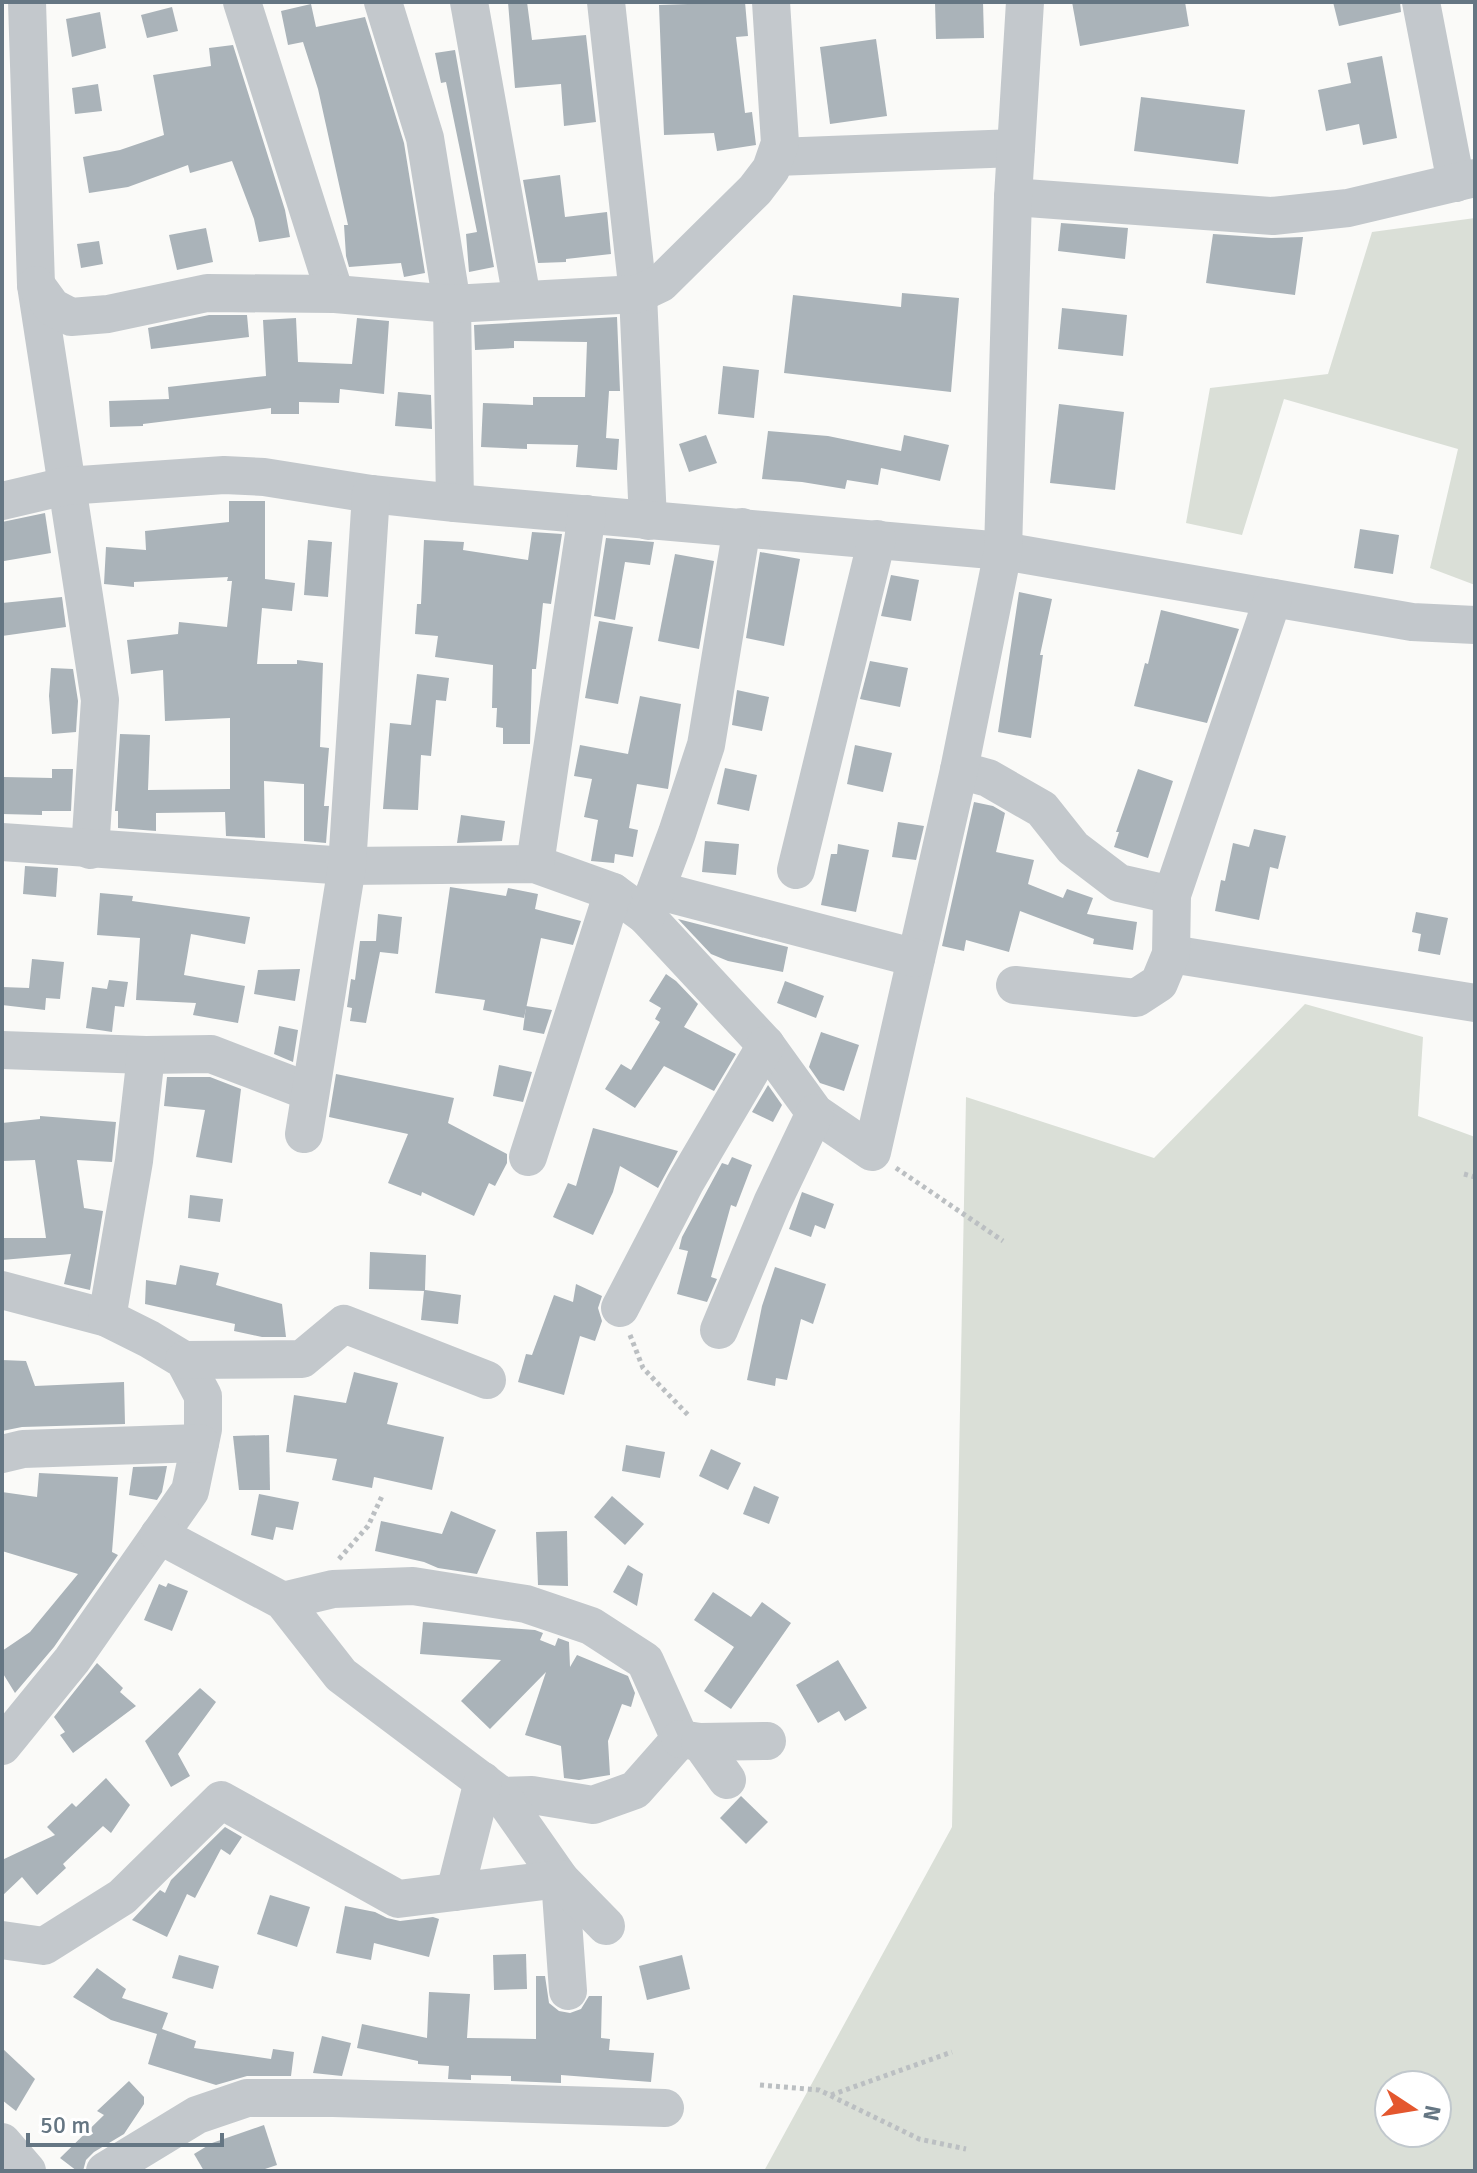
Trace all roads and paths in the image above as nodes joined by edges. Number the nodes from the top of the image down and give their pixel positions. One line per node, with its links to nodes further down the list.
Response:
1 (27, 2): 13 (street)
2 (242, 2): 14 (street)
3 (383, 2): 17 (street)
4 (469, 2): 16 (street)
5 (606, 2): 15 (street)
6 (771, 2): 10 (street)
7 (1025, 2): 9 (street)
8 (1421, 2): 11 (street)
9 (1016, 148): 10 (street); 12 (street)
10 (776, 157): 15 (street)
11 (1466, 181): 12 (street)
12 (1013, 197): 26 (street)
13 (36, 285): 14 (street); 18 (street)
14 (335, 294): 17 (street)
15 (638, 294): 16 (street); 23 (street)
16 (522, 299): 17 (street)
17 (452, 304): 21 (street)
18 (66, 486): 19 (street); 20 (street); 31 (street)
19 (371, 494): 21 (street); 33 (street)
20 (2, 501)
21 (455, 503): 22 (street)
22 (587, 514): 23 (street); 32 (street)
23 (648, 521): 24 (street)
24 (742, 527): 25 (street); 37 (street)
25 (877, 539): 26 (street); 34 (street)
26 (1003, 551): 27 (street); 29 (street)
27 (1273, 598): 28 (street); 36 (street)
28 (1475, 625)
29 (959, 770): 36 (street); 39 (street)
30 (2, 842): 31 (street)
31 (90, 850): 33 (street)
32 (535, 864): 33 (street); 35 (street)
33 (347, 866): 45 (street)
34 (796, 870)
35 (613, 892): 37 (street); 49 (street)
36 (1172, 895): 38 (street)
37 (651, 903): 39 (street); 42 (street)
38 (1171, 954): 40 (street); 41 (street)
39 (916, 958): 48 (street)
40 (1015, 985)
41 (1475, 1003)
42 (766, 1045): 46 (street); 54 (street)
43 (2, 1050): 44 (street)
44 (146, 1055): 45 (street); 55 (street)
45 (310, 1092): 47 (street)
46 (815, 1113): 48 (street); 56 (street)
47 (304, 1134)
48 (872, 1152): 52 (path)
49 (528, 1157)
50 (1464, 1174): 51 (path)
51 (1475, 1177)
52 (1003, 1241)
53 (2, 1290): 55 (street)
54 (620, 1308): 59 (path)
55 (107, 1318): 57 (street)
56 (719, 1330)
57 (184, 1360): 58 (street); 60 (street)
58 (487, 1380)
59 (690, 1417)
60 (200, 1443): 61 (street); 63 (street)
61 (2, 1454)
62 (383, 1494): 64 (path)
63 (159, 1535): 65 (street); 68 (street)
64 (337, 1561)
65 (283, 1601): 66 (street); 70 (street)
66 (690, 1740): 67 (street); 69 (street); 70 (street)
67 (767, 1741)
68 (2, 1746)
69 (727, 1780)
70 (492, 1788): 71 (street); 72 (street)
71 (560, 1879): 72 (street); 73 (street); 75 (street)
72 (455, 1892): 74 (street)
73 (606, 1926)
74 (2, 1940)
75 (568, 1991)
76 (952, 2052): 78 (path)
77 (760, 2085): 78 (path)
78 (831, 2095): 81 (path)
79 (665, 2108): 83 (street)
80 (2, 2142): 82 (street)
81 (966, 2149)
82 (27, 2171)
83 (105, 2171)

